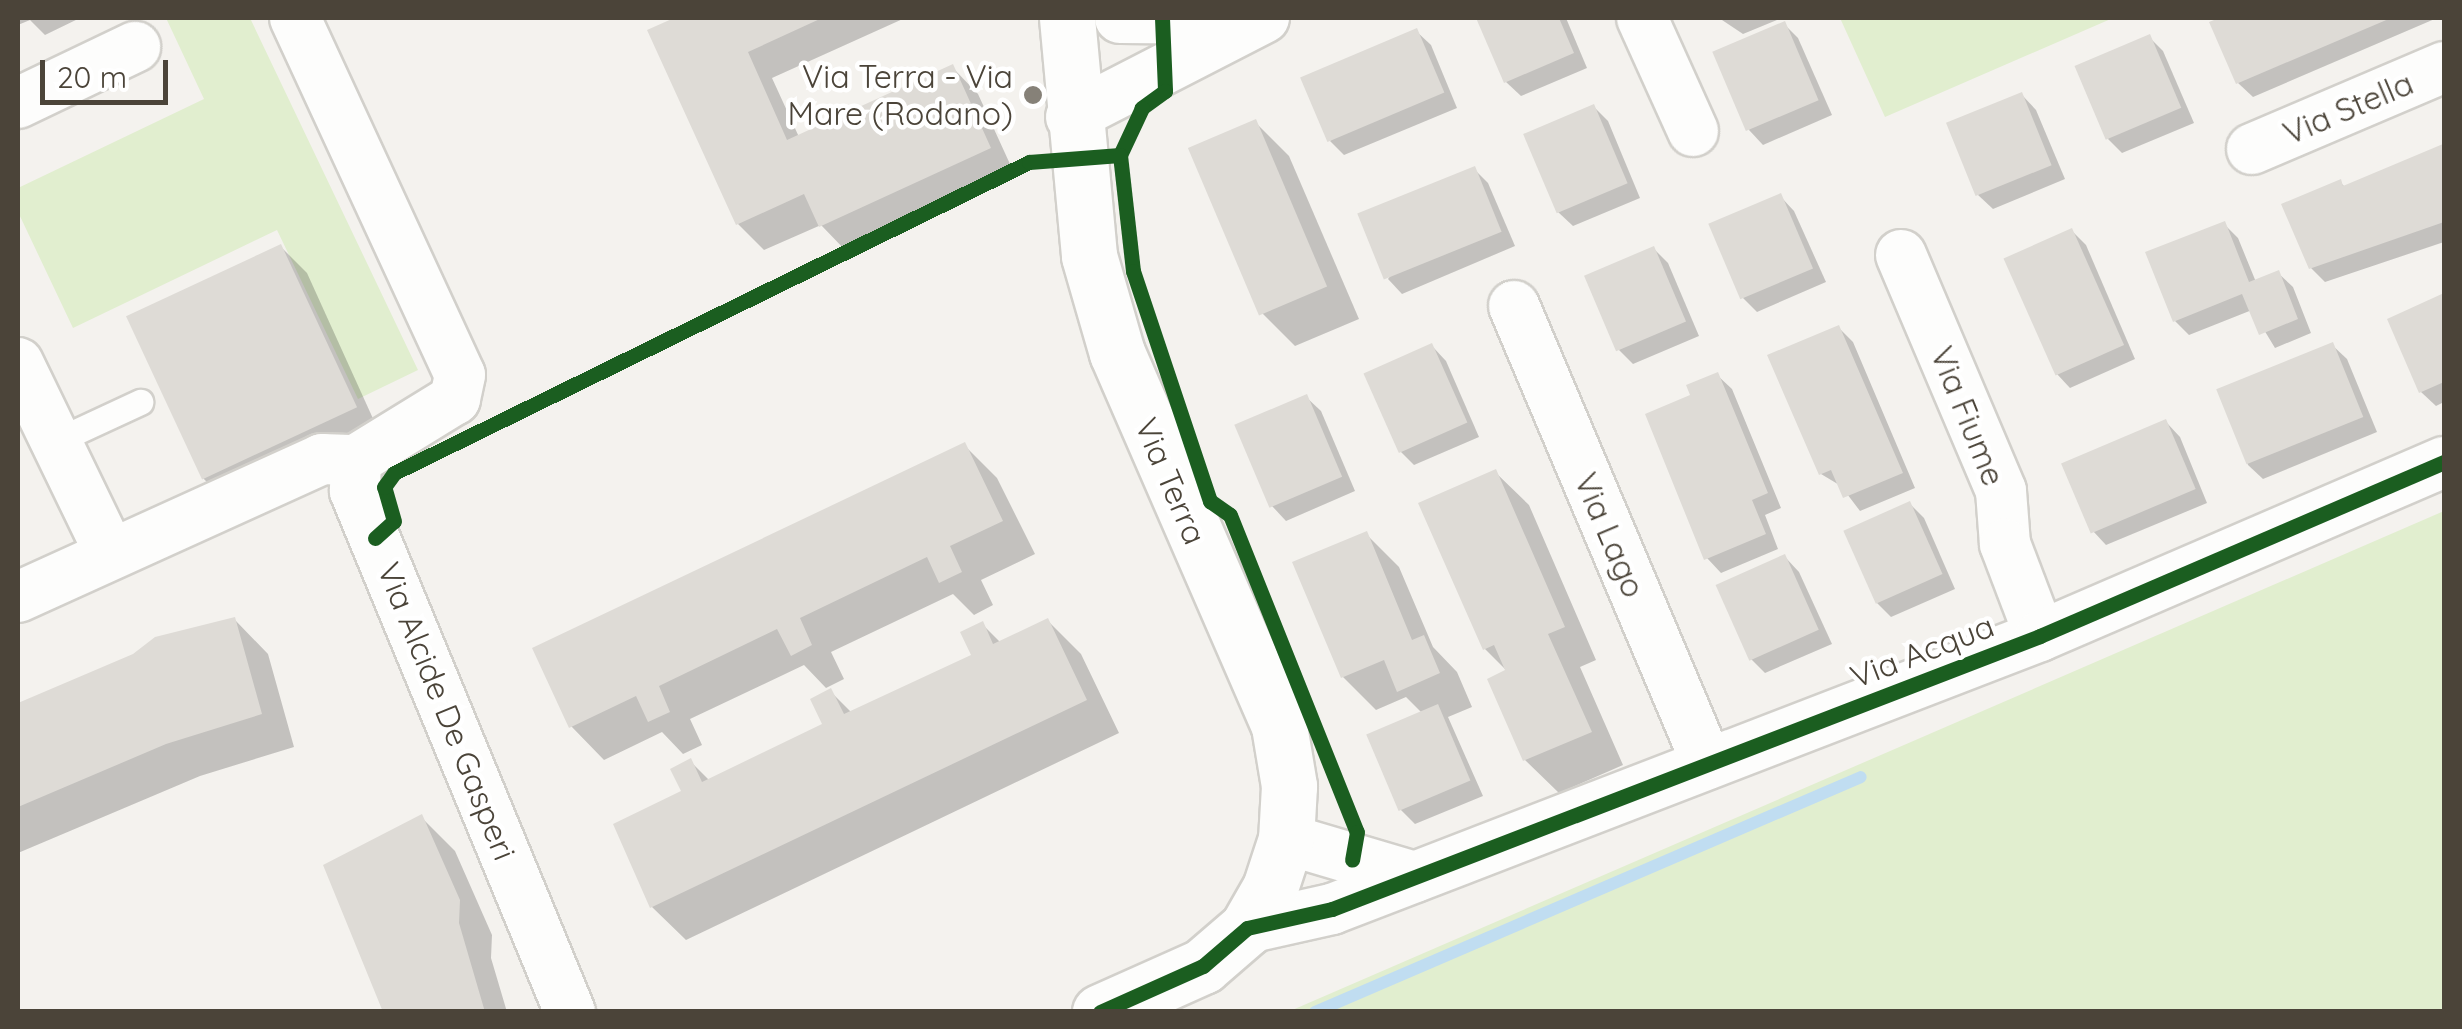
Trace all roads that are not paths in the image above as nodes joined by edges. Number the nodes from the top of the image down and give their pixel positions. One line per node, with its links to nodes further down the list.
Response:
1 (295, 18): 17 (street)
2 (1067, 18): 9 (street, Via Terra)
3 (1120, 18): 4 (street)
4 (1262, 18): 9 (street)
5 (1642, 18): 10 (street)
6 (135, 48): 8 (street)
7 (2444, 67): 11 (street, Via Stella)
8 (18, 103)
9 (1071, 117): 23 (street, Via Terra)
10 (1693, 131)
11 (2252, 149)
12 (1901, 255): 21 (street, Via Fiume)
13 (1514, 306): 22 (street, Via Lago)
14 (18, 363): 16 (street)
15 (140, 402): 16 (lane)
16 (56, 442): 19 (street)
17 (356, 460): 19 (street); 26 (street, Via Alcide De Gasperi)
18 (2444, 462): 21 (street, Via Acqua)
19 (110, 552): 20 (street)
20 (18, 597)
21 (2040, 636): 22 (street, Via Acqua)
22 (1707, 764): 24 (street, Via Acqua)
23 (1286, 839): 24 (street); 25 (street, Via Terra)
24 (1414, 877): 25 (street, Via Acqua)
25 (1247, 928): 27 (street, Via Terra)
26 (570, 1012)
27 (1100, 1012)

